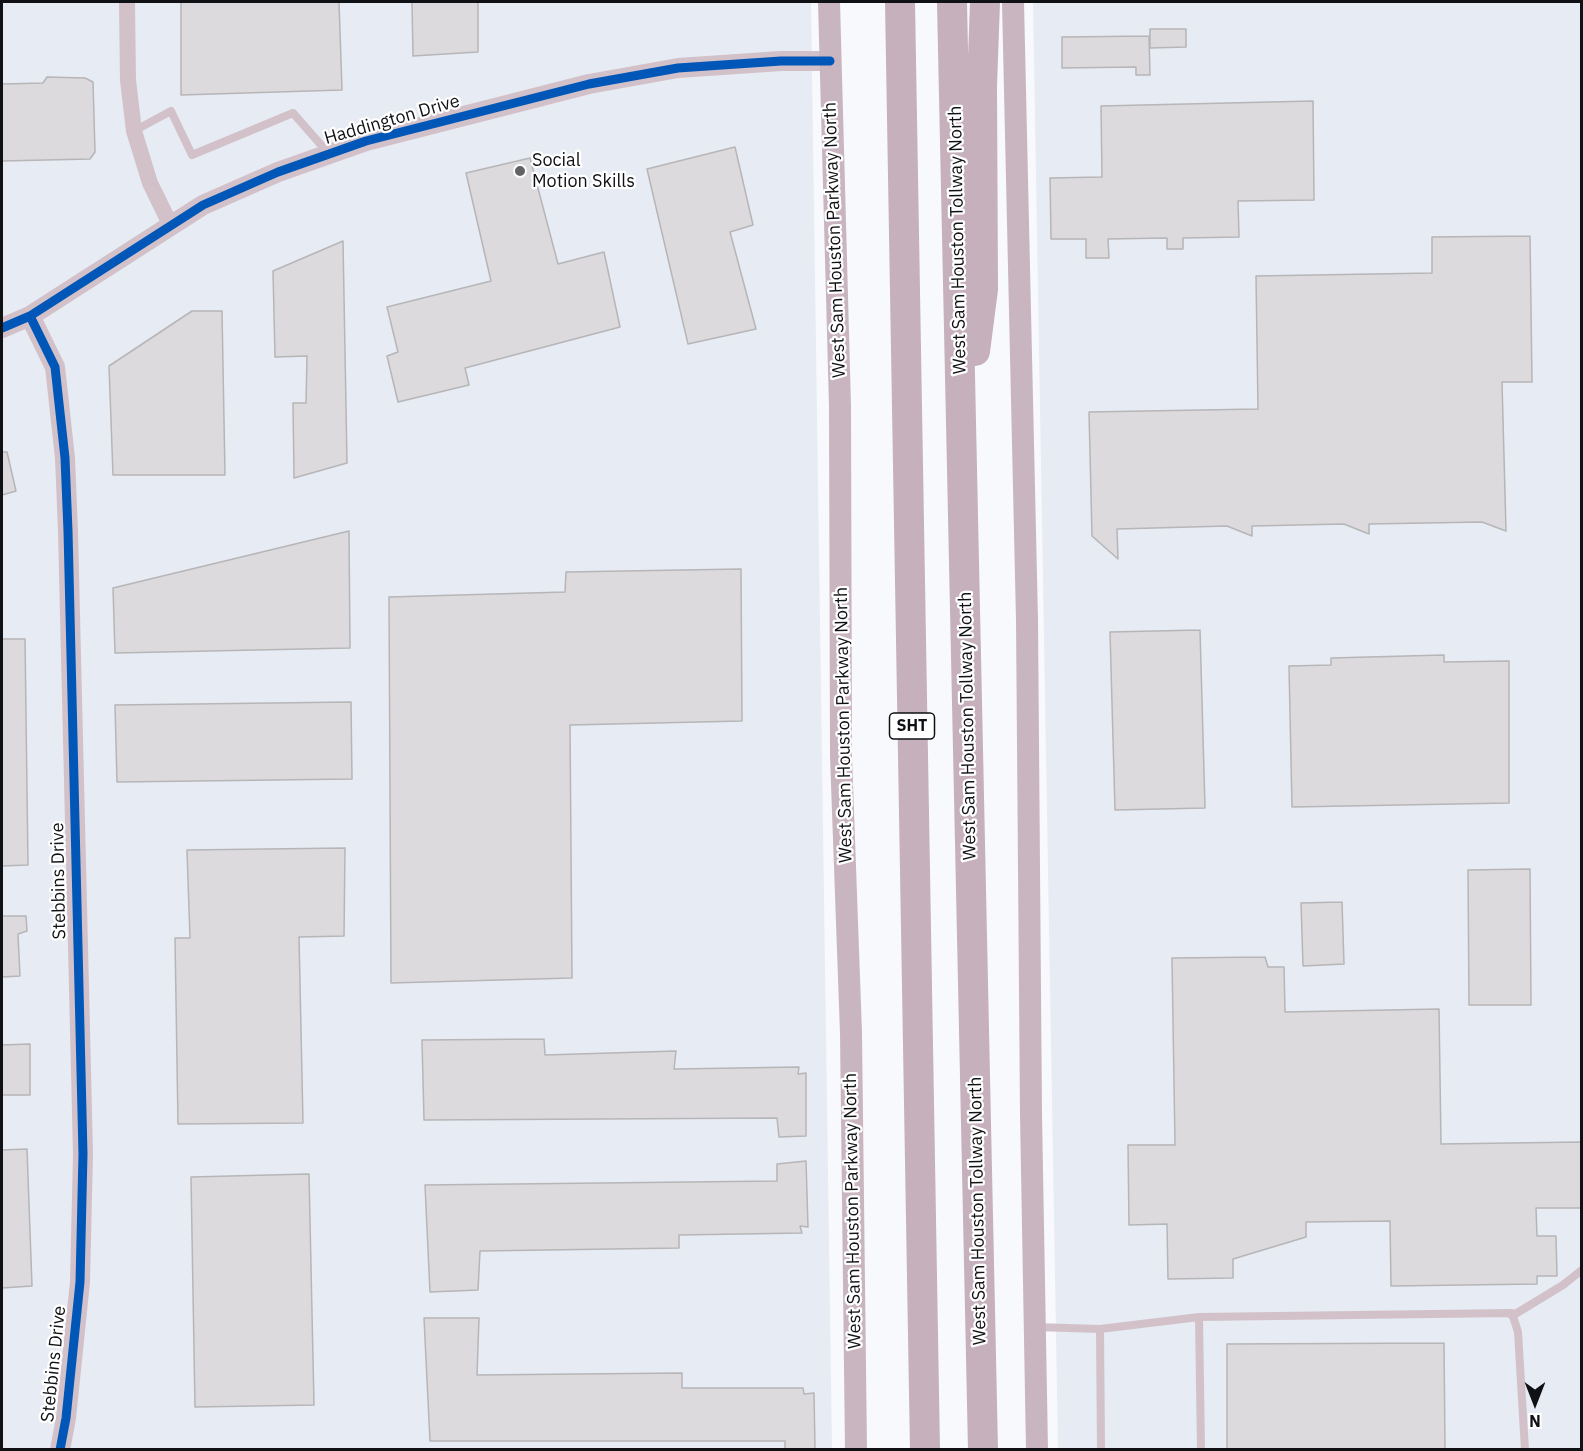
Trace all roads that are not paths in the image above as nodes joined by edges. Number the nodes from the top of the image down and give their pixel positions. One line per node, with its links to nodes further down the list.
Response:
1 (829, 2): 7 (main road, West Sam Houston Parkway North)
2 (900, 2): 21 (highway, SHT)
3 (952, 2): 13 (highway, West Sam Houston Tollway North)
4 (985, 2): 13 (highway)
5 (1013, 2): 17 (main road)
6 (127, 4): 8 (street)
7 (830, 61): 9 (street, Haddington Drive); 20 (main road, West Sam Houston Parkway North)
8 (134, 131): 9 (lane); 10 (street)
9 (329, 154): 10 (street, Haddington Drive)
10 (171, 226): 11 (street, Haddington Drive)
11 (30, 316): 12 (street, Haddington Drive); 19 (street, Stebbins Drive)
12 (2, 328)
13 (962, 458): 22 (highway, West Sam Houston Tollway North)
14 (1581, 1270): 15 (lane)
15 (1512, 1316): 16 (lane); 26 (lane)
16 (1198, 1317): 18 (lane); 25 (lane)
17 (1035, 1327): 18 (lane); 23 (main road)
18 (1100, 1329): 24 (lane)
19 (60, 1449)
20 (855, 1449)
21 (925, 1449)
22 (983, 1449)
23 (1037, 1449)
24 (1101, 1449)
25 (1201, 1449)
26 (1525, 1449)

